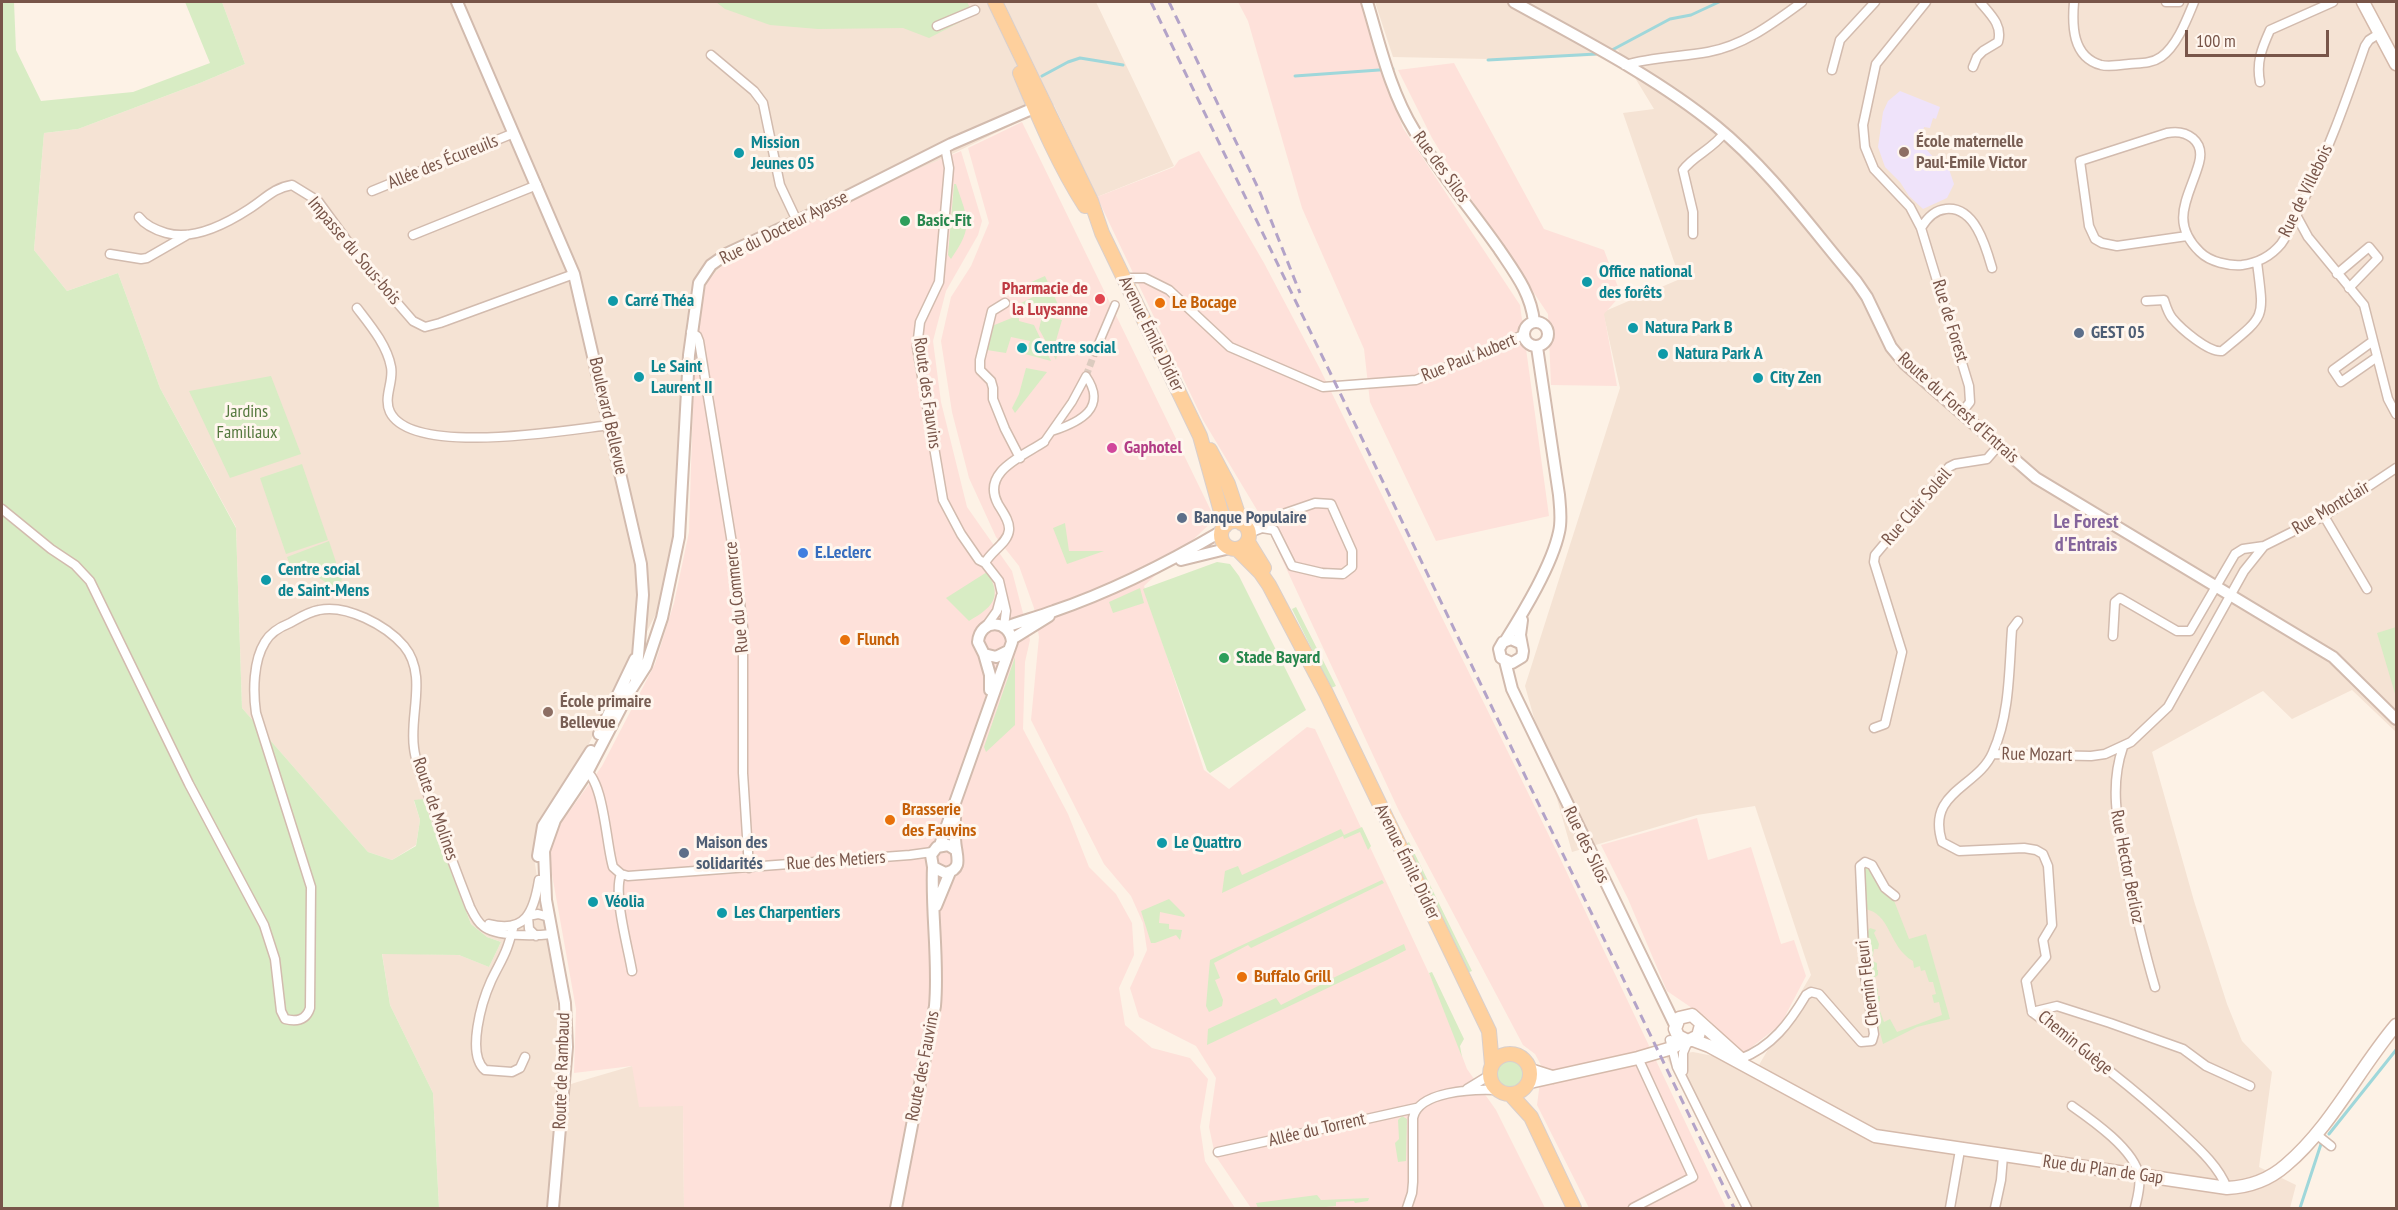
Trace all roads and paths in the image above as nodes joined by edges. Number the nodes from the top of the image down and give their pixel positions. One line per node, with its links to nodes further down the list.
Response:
1 (457, 2): 26 (street, Boulevard Bellevue)
2 (995, 2): 24 (main road)
3 (1367, 2): 49 (street, Rue des Silos)
4 (1514, 2): 20 (street, Route du Forest d'Entrais)
5 (1802, 2): 20 (street)
6 (1875, 2): 22 (street)
7 (1926, 2): 33 (street, Rue de Forest)
8 (1980, 2): 21 (street)
9 (2074, 2): 12 (street)
10 (2166, 2): 11 (street)
11 (2179, 2)
12 (2194, 2)
13 (2333, 2): 23 (street)
14 (2363, 2): 17 (main road)
15 (980, 6): 16 (street); 24 (main road)
16 (937, 26)
17 (2380, 33): 19 (main road); 30 (street, Rue de Villebois)
18 (711, 55): 32 (street)
19 (2397, 64)
20 (1625, 65): 25 (street, Route du Forest d'Entrais)
21 (1973, 67)
22 (1832, 70)
23 (2260, 82)
24 (1041, 109): 27 (street, Rue du Docteur Ayasse); 43 (main road, Avenue Émile Didier)
25 (1724, 133): 34 (street); 56 (street, Route du Forest d'Entrais)
26 (514, 134): 28 (street, Boulevard Bellevue); 29 (street, Allée des Écureuils)
27 (949, 145): 32 (street, Rue du Docteur Ayasse); 70 (street, Route des Fauvins)
28 (537, 185): 36 (street); 41 (street, Boulevard Bellevue)
29 (372, 191)
30 (2296, 215): 39 (street, Rue de Villebois); 42 (street)
31 (139, 217): 35 (street, Impasse du Sous-bois)
32 (797, 221): 50 (street, Rue du Docteur Ayasse)
33 (1921, 228): 40 (street); 56 (street, Rue de Forest)
34 (1694, 234)
35 (188, 235): 38 (street); 41 (street, Impasse du Sous-bois)
36 (413, 235)
37 (2187, 236): 37 (street); 39 (street)
38 (110, 254)
39 (2257, 262): 45 (street)
40 (1992, 268)
41 (574, 274): 58 (street, Boulevard Bellevue)
42 (2337, 274): 44 (street); 44 (street)
43 (1125, 278): 51 (street, Rue Paul Aubert); 60 (main road, Avenue Émile Didier)
44 (2349, 288): 52 (street)
45 (2146, 301)
46 (1005, 303): 63 (street)
47 (1115, 305): 54 (street)
48 (357, 308): 58 (street)
49 (1534, 322): 51 (street); 53 (street)
50 (691, 332): 85 (street, Rue du Docteur Ayasse); 100 (street, Rue du Commerce)
51 (1523, 335): 53 (street)
52 (2373, 341): 55 (street); 55 (street)
53 (1537, 347): 76 (street)
54 (1095, 352)
55 (2378, 357): 57 (street)
56 (1962, 412): 62 (street, Route du Forest d'Entrais)
57 (2397, 414)
58 (610, 425): 87 (street, Boulevard Bellevue)
59 (1053, 431): 59 (street); 61 (street)
60 (1200, 435): 67 (main road, Avenue Émile Didier); 68 (main road, Avenue Émile Didier)
61 (1044, 442): 63 (street)
62 (1999, 445): 72 (street, Route du Forest d'Entrais); 93 (street, Rue Clair Soleil)
63 (1020, 458): 70 (street)
64 (2397, 468): 66 (street, Rue Montclair)
65 (2, 509): 109 (street, Route de Molines)
66 (2324, 516): 69 (street, Rue Montclair); 74 (street)
67 (1224, 529): 68 (main road); 68 (main road, Avenue Émile Didier); 71 (street)
68 (1242, 536): 68 (street); 71 (street); 119 (main road, Avenue Émile Didier)
69 (2264, 546): 72 (street, Rue Montclair); 75 (street, Rue Montclair)
70 (985, 563): 73 (street, Route des Fauvins)
71 (1141, 574): 79 (street)
72 (2215, 586): 75 (street, Route du Forest d'Entrais); 81 (street, Rue Montclair)
73 (1002, 589): 78 (street); 80 (street, Route des Fauvins)
74 (2367, 589)
75 (2230, 595): 92 (street, Route du Forest d'Entrais); 94 (street, Rue Mozart)
76 (1523, 614): 83 (street); 84 (street)
77 (2018, 621): 95 (street)
78 (987, 625): 80 (street); 88 (street)
79 (1024, 625): 80 (street); 82 (street)
80 (1005, 627): 82 (street)
81 (2114, 636)
82 (1012, 639): 86 (street)
83 (1506, 640): 84 (street); 89 (street)
84 (1520, 643): 89 (street)
85 (653, 648): 87 (street); 90 (street, Rue du Docteur Ayasse)
86 (1008, 651): 88 (street); 91 (street, Route des Fauvins)
87 (638, 654): 90 (street, Route de Rambaud); 96 (street, Route de Rambaud)
88 (984, 654): 91 (street, Route des Fauvins)
89 (1510, 662): 114 (street, Rue des Silos)
90 (636, 681): 96 (street, Route de Rambaud)
91 (990, 700): 97 (street, Route des Fauvins)
92 (2397, 720)
93 (1874, 728)
94 (2123, 747): 95 (street, Rue Mozart); 113 (street, Rue Hector Berlioz)
95 (1993, 754): 115 (street, Rue Mozart)
96 (584, 770): 102 (street); 103 (street, Route de Rambaud); 105 (street, Route de Rambaud)
97 (955, 805): 98 (street, Route des Fauvins); 99 (street, Route des Fauvins)
98 (956, 850): 99 (street); 101 (street)
99 (934, 857): 100 (street, Rue des Metiers); 101 (street); 108 (street, Route des Fauvins)
100 (749, 868): 102 (street, Rue des Metiers)
101 (950, 872): 108 (street, Route des Fauvins)
102 (621, 874): 112 (street)
103 (539, 880): 105 (street, Route de Rambaud); 106 (street)
104 (1895, 896): 124 (street, Chemin Fleuri)
105 (546, 900): 107 (street, Route de Rambaud)
106 (528, 916): 107 (street); 109 (street); 111 (street)
107 (549, 917): 110 (street, Route de Rambaud)
108 (933, 921): 144 (street, Route des Fauvins)
109 (512, 929): 111 (street); 122 (street)
110 (552, 934): 111 (street); 143 (street, Route de Rambaud)
111 (536, 936)
112 (632, 971)
113 (2155, 987)
114 (1662, 1000): 116 (street); 120 (street, Rue des Silos)
115 (2032, 1012): 129 (street, Chemin Guège); 142 (street, Chemin Guège)
116 (1687, 1014): 117 (main road); 120 (main road)
117 (1701, 1025): 120 (main road); 124 (main road)
118 (2397, 1025): 136 (main road, Rue du Plan de Gap)
119 (1489, 1031): 121 (main road, Avenue Émile Didier); 125 (main road, Avenue Émile Didier)
120 (1677, 1040): 123 (main road); 126 (main road); 128 (street); 128 (street)
121 (1513, 1054): 125 (main road); 127 (main road)
122 (525, 1057)
123 (1638, 1058): 127 (main road); 147 (street)
124 (1740, 1059): 126 (main road)
125 (1491, 1070): 130 (main road); 131 (street)
126 (1754, 1070): 138 (main road, Rue du Plan de Gap)
127 (1529, 1080): 132 (main road); 135 (main road)
128 (1685, 1080): 148 (street)
129 (2250, 1086)
130 (1496, 1090): 131 (street); 132 (main road)
131 (1462, 1092): 134 (street, Allée du Torrent)
132 (1511, 1095): 135 (main road)
133 (2072, 1106): 141 (street)
134 (1416, 1108): 139 (street, Allée du Torrent); 145 (street)
135 (1531, 1117): 146 (main road)
136 (2316, 1134): 137 (street); 142 (main road, Rue du Plan de Gap)
137 (2331, 1146)
138 (1960, 1150): 140 (main road, Rue du Plan de Gap); 149 (street)
139 (1218, 1152)
140 (2002, 1156): 141 (main road, Rue du Plan de Gap); 150 (street)
141 (2139, 1175): 142 (main road, Rue du Plan de Gap); 151 (street)
142 (2227, 1188)
143 (553, 1209)
144 (896, 1209)
145 (1407, 1209)
146 (1575, 1209)
147 (1633, 1209)
148 (1747, 1209)
149 (1950, 1209)
150 (1995, 1209)
151 (2135, 1209)

